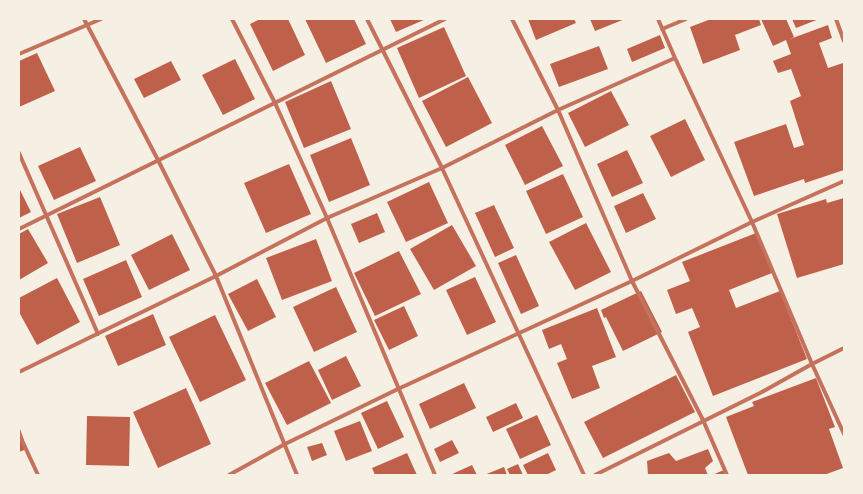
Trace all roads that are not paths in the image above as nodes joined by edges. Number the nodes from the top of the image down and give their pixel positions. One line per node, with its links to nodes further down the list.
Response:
1 (84, 19): 10 (street)
2 (102, 19): 10 (street)
3 (232, 19): 16 (street)
4 (367, 19): 13 (street)
5 (444, 19): 13 (street)
6 (512, 19): 17 (street)
7 (658, 19): 11 (street)
8 (686, 19): 11 (street)
9 (836, 19): 12 (street)
10 (87, 26): 14 (street); 19 (street)
11 (662, 29): 15 (street)
12 (844, 41)
13 (383, 49): 16 (street); 20 (street)
14 (19, 54)
15 (675, 58): 17 (street); 24 (street)
16 (275, 103): 19 (street); 23 (street)
17 (558, 110): 20 (street); 27 (street)
18 (19, 153): 22 (street)
19 (158, 160): 22 (street); 26 (street)
20 (442, 168): 23 (street); 29 (street)
21 (844, 181): 24 (street)
22 (46, 215): 25 (street); 28 (street)
23 (327, 218): 26 (street); 33 (street)
24 (752, 222): 27 (street); 31 (street)
25 (19, 229)
26 (216, 276): 28 (street); 37 (street)
27 (632, 281): 29 (street); 34 (street)
28 (98, 334): 32 (street)
29 (519, 334): 33 (street); 42 (street)
30 (844, 348): 31 (street)
31 (812, 364): 34 (street); 36 (street)
32 (19, 372)
33 (398, 389): 37 (street); 41 (street)
34 (703, 420): 43 (street); 44 (street)
35 (19, 434): 38 (street)
36 (844, 434)
37 (285, 444): 39 (street); 40 (street)
38 (38, 475)
39 (229, 475)
40 (297, 475)
41 (435, 475)
42 (584, 475)
43 (595, 475)
44 (727, 475)

